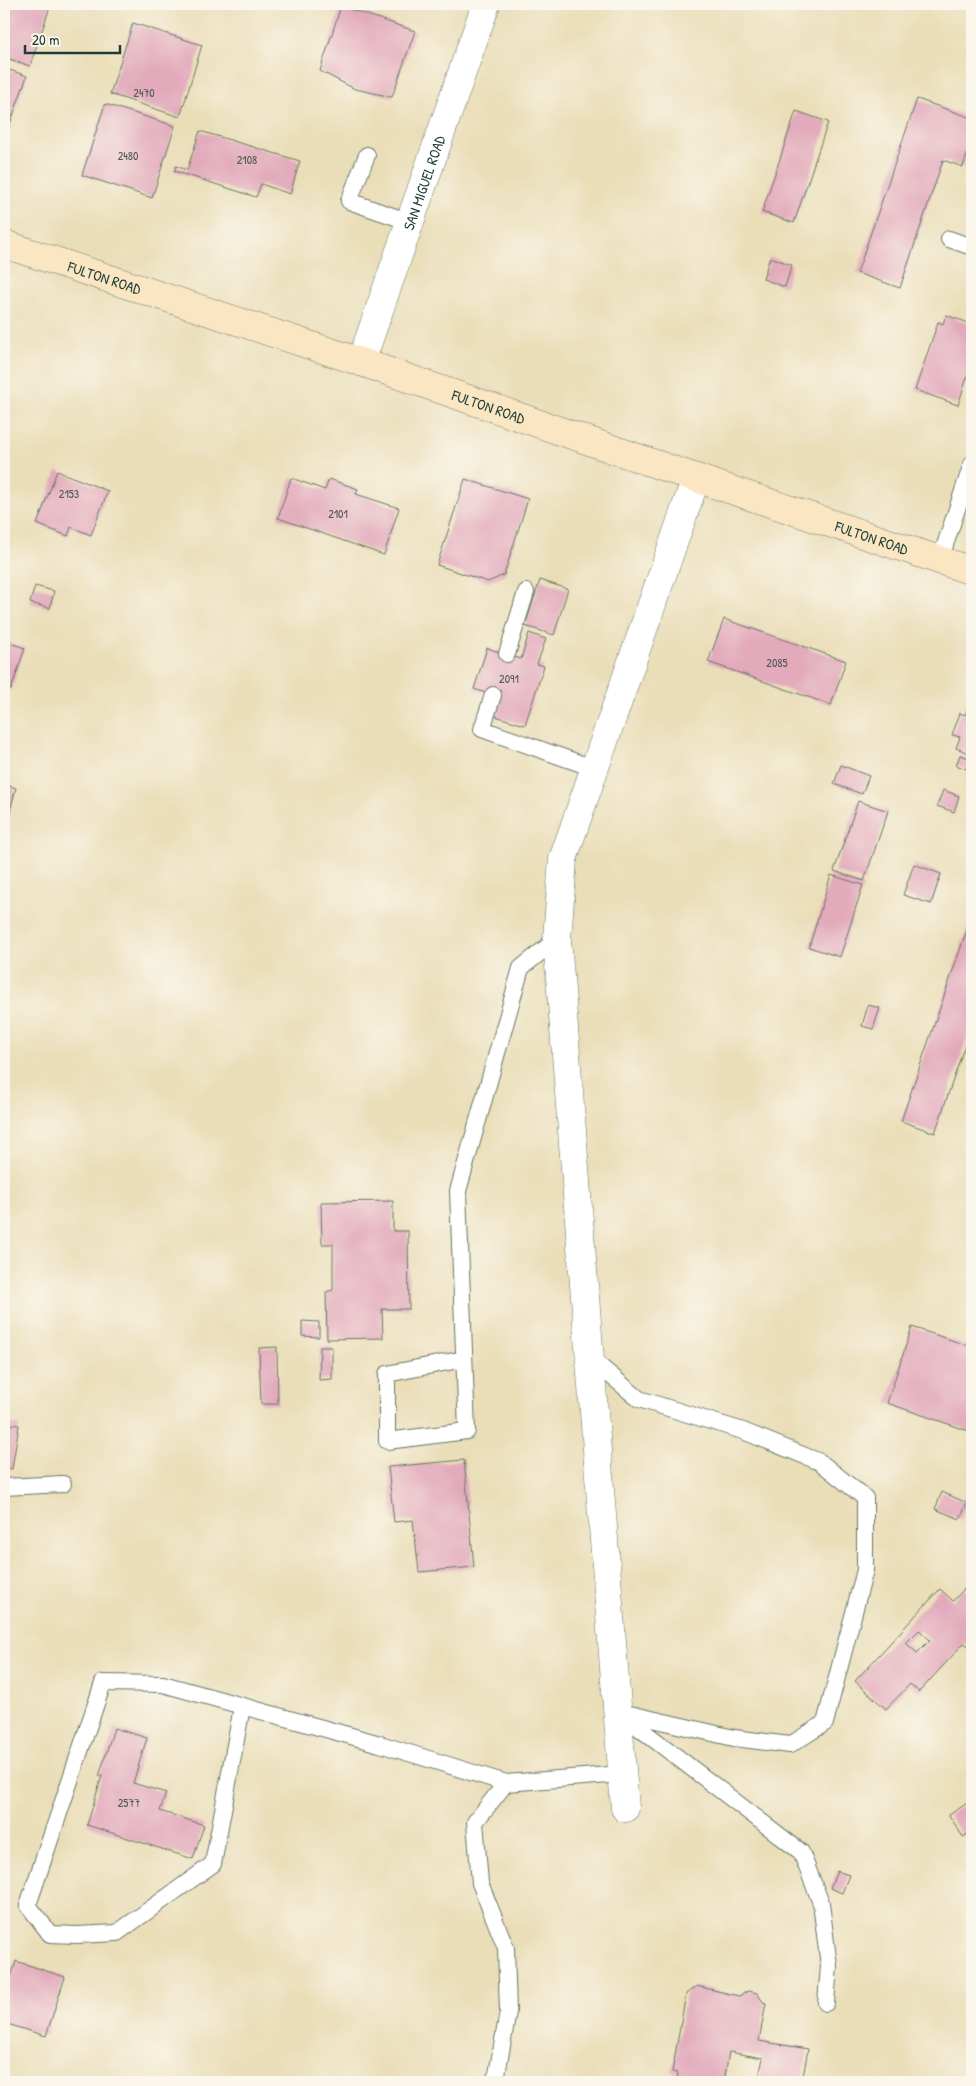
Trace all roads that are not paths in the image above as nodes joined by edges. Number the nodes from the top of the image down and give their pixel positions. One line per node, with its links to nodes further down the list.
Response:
1 (486, 4): 3 (street, SAN MIGUEL ROAD)
2 (367, 155): 3 (lane)
3 (410, 222): 7 (street, SAN MIGUEL ROAD)
4 (949, 239): 6 (lane)
5 (4, 244): 7 (main road, FULTON ROAD)
6 (972, 247)
7 (361, 362): 9 (main road, FULTON ROAD)
8 (972, 464): 10 (lane)
9 (696, 478): 10 (main road, FULTON ROAD); 15 (street)
10 (940, 560): 11 (main road, FULTON ROAD)
11 (972, 571)
12 (526, 592): 13 (lane)
13 (506, 654)
14 (493, 696): 15 (lane)
15 (596, 769): 16 (street)
16 (557, 939): 17 (street); 18 (lane)
17 (590, 1358): 22 (street); 22 (lane)
18 (464, 1359): 18 (lane)
19 (63, 1484): 20 (lane)
20 (4, 1487)
21 (242, 1707): 21 (lane); 24 (lane)
22 (617, 1711): 23 (street); 26 (lane)
23 (622, 1774): 24 (lane); 25 (street)
24 (506, 1783): 27 (lane)
25 (625, 1808)
26 (826, 2003)
27 (493, 2082)

